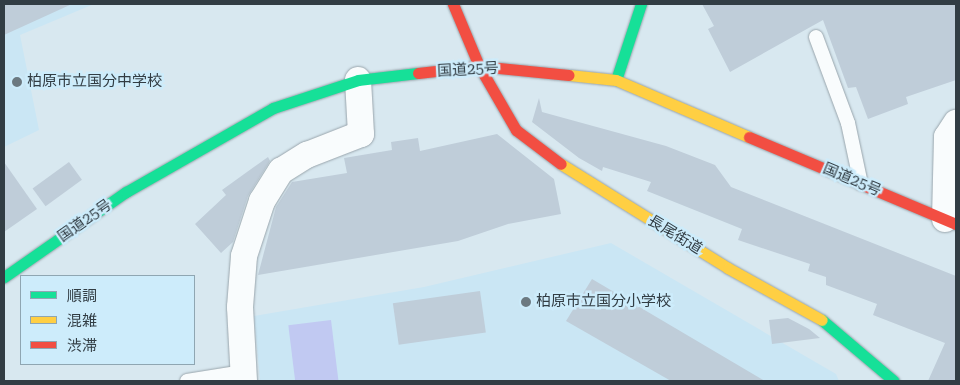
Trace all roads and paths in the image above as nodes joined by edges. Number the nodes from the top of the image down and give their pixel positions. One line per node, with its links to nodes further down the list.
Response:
1 (454, 4): 4 (main road, 長尾街道)
2 (641, 4): 6 (main road)
3 (816, 37): 8 (lane)
4 (479, 66): 5 (main road, 国道25号); 6 (main road, 国道25号); 13 (main road, 長尾街道)
5 (358, 80): 10 (main road, 国道25号); 11 (street)
6 (616, 80): 8 (main road, 国道25号)
7 (956, 123): 9 (street)
8 (861, 184): 9 (main road, 国道25号)
9 (951, 221)
10 (4, 277)
11 (244, 377): 12 (lane)
12 (187, 381)
13 (894, 381)

